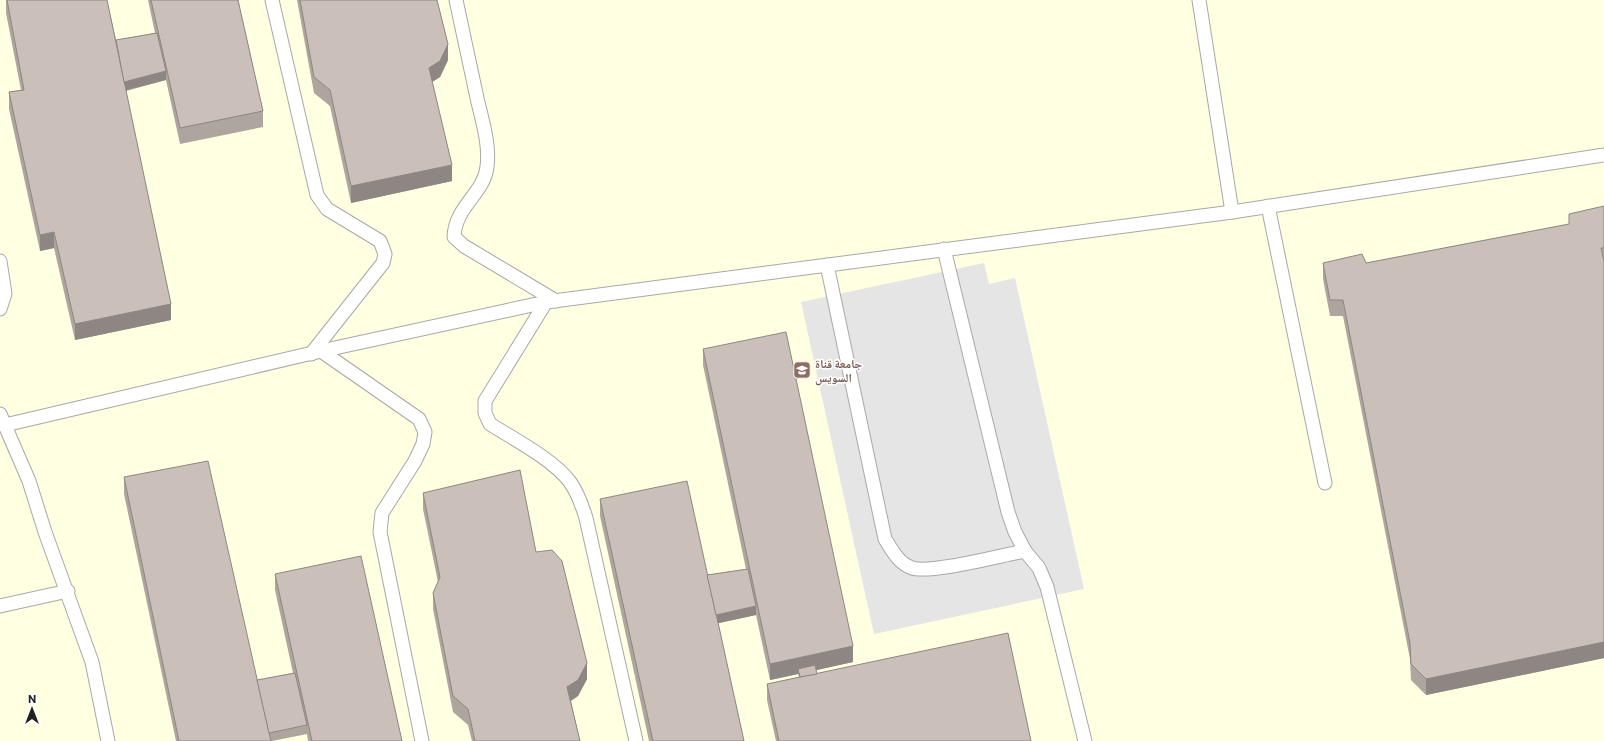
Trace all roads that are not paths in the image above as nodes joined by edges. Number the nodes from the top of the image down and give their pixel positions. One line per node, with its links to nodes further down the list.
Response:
1 (272, 0): 12 (lane)
2 (456, 0): 10 (lane)
3 (1199, 0): 6 (lane)
4 (1604, 155): 5 (lane)
5 (1268, 206): 6 (lane); 14 (lane)
6 (1232, 212): 7 (lane)
7 (944, 249): 9 (lane); 15 (lane)
8 (0, 261): 11 (lane)
9 (827, 265): 10 (lane); 15 (lane)
10 (551, 301): 12 (lane); 20 (lane)
11 (0, 309)
12 (316, 352): 13 (lane); 19 (lane)
13 (3, 420): 16 (lane)
14 (1325, 483)
15 (1025, 551): 21 (lane)
16 (68, 591): 17 (lane); 18 (lane)
17 (0, 606)
18 (108, 741)
19 (422, 741)
20 (636, 741)
21 (1085, 741)

